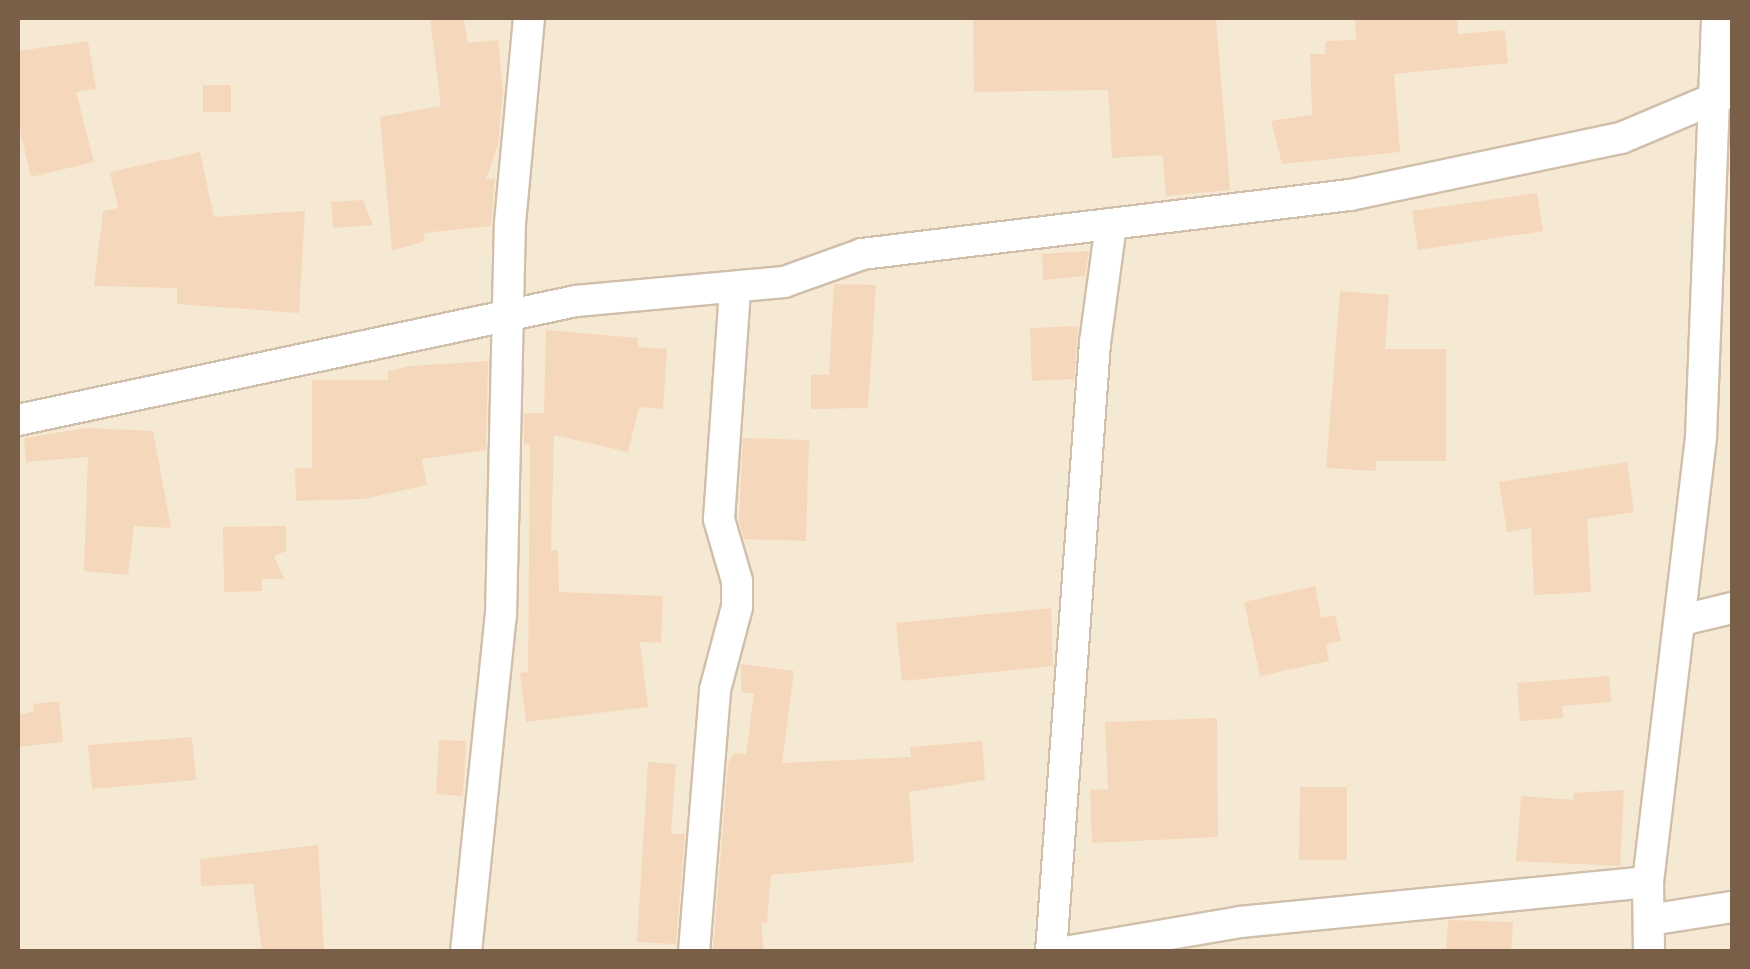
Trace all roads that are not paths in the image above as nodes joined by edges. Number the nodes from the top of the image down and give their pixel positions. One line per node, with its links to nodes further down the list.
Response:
1 (529, 18): 6 (street)
2 (1718, 18): 3 (street)
3 (1724, 94): 4 (street); 9 (street)
4 (1112, 224): 5 (street); 15 (street)
5 (735, 288): 6 (street); 14 (street)
6 (506, 316): 7 (street); 13 (street)
7 (18, 420)
8 (1732, 608): 9 (street)
9 (1682, 620): 10 (street)
10 (1648, 882): 12 (street); 16 (street)
11 (1732, 906): 12 (street)
12 (1649, 920): 17 (street)
13 (466, 952)
14 (694, 952)
15 (1051, 952)
16 (1065, 952)
17 (1648, 952)

